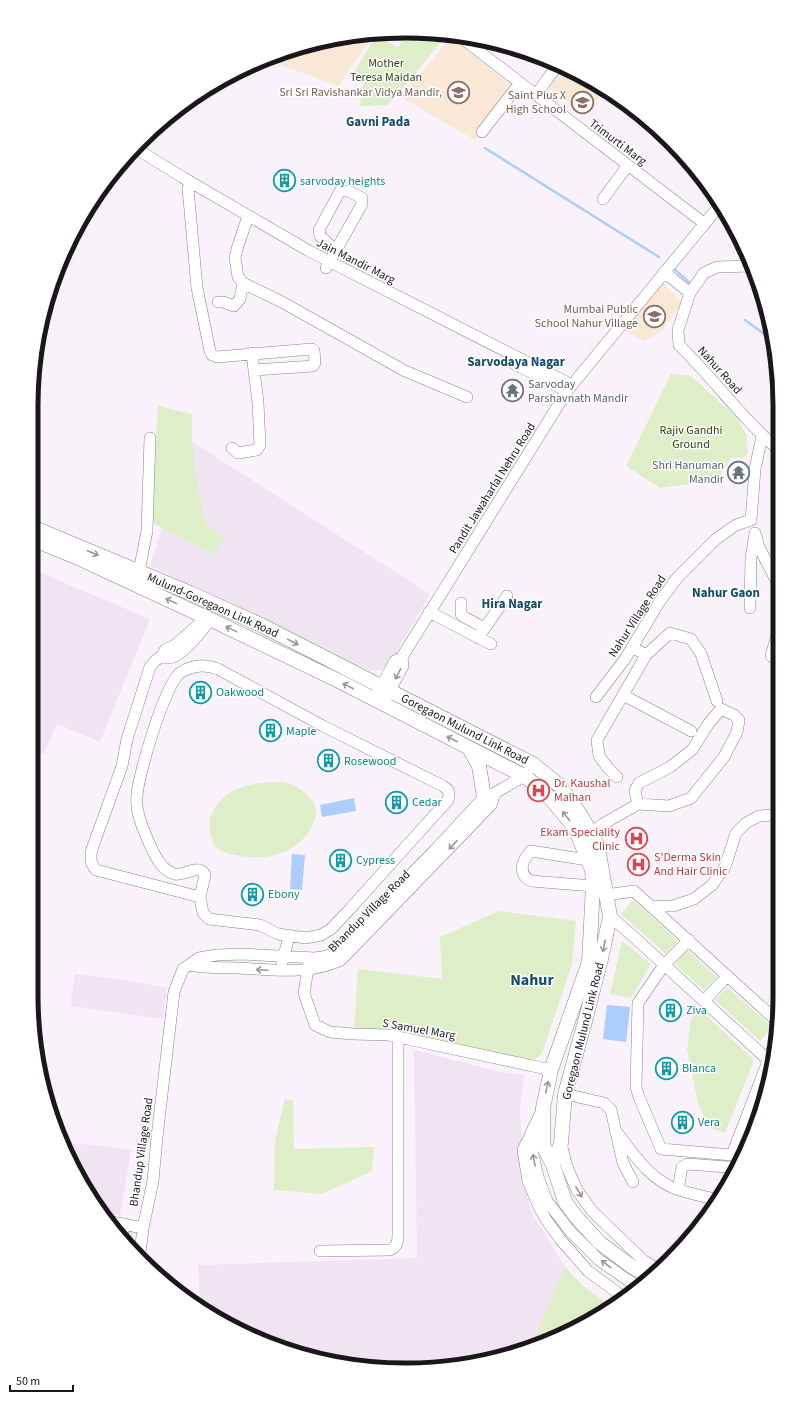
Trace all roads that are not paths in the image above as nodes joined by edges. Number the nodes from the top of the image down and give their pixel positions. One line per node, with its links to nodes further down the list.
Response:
1 (469, 44): 3 (street, Trimurti Marg)
2 (554, 70): 4 (street)
3 (520, 83): 4 (street, Trimurti Marg); 5 (street)
4 (536, 95): 8 (street, Trimurti Marg)
5 (482, 132)
6 (140, 152): 9 (street, Jain Mandir Marg)
7 (136, 156): 9 (street, Jain Mandir Marg)
8 (628, 165): 10 (street); 14 (street, Trimurti Marg)
9 (183, 182): 12 (street, Jain Mandir Marg); 23 (street)
10 (603, 199)
11 (718, 212): 14 (street, Pandit Jawaharlal Nehru Road)
12 (237, 213): 13 (street, Jain Mandir Marg); 15 (street, Jain Mandir Marg)
13 (246, 222): 15 (street, Jain Mandir Marg); 20 (street)
14 (705, 224): 19 (street, Pandit Jawaharlal Nehru Road)
15 (265, 230): 17 (street, Jain Mandir Marg)
16 (336, 251): 16 (street); 17 (street)
17 (328, 265): 25 (street, Jain Mandir Marg)
18 (745, 266): 21 (street, Nahur Road)
19 (664, 272): 21 (street); 25 (street, Pandit Jawaharlal Nehru Road)
20 (243, 283): 22 (street); 26 (street)
21 (690, 293): 27 (street, Nahur Road)
22 (218, 302)
23 (252, 354): 24 (street); 24 (street)
24 (254, 370): 30 (street)
25 (570, 388): 41 (street, Pandit Jawaharlal Nehru Road)
26 (467, 397)
27 (762, 436): 29 (street, Nahur Road); 31 (street)
28 (150, 438): 36 (street)
29 (773, 445)
30 (232, 448)
31 (751, 520): 33 (street); 47 (street, Nahur Village Road)
32 (38, 530): 35 (main road, Mulund-Goregaon Link Road)
33 (755, 533): 37 (street); 40 (street)
34 (38, 540): 35 (main road, Mulund-Goregaon Link Road)
35 (64, 546): 36 (main road, Mulund-Goregaon Link Road, one-way to 36); 43 (main road, Mulund-Goregaon Link Road, one-way to 35)
36 (139, 571): 51 (main road, Mulund-Goregaon Link Road, one-way to 51)
37 (773, 574)
38 (507, 596): 45 (street)
39 (462, 603): 42 (street)
40 (750, 608)
41 (429, 612): 44 (street); 51 (street, Pandit Jawaharlal Nehru Road)
42 (464, 617): 44 (street); 45 (street)
43 (208, 619): 54 (main road, Mulund-Goregaon Link Road, one-way to 43); 68 (street)
44 (458, 627): 45 (street)
45 (482, 633): 46 (street)
46 (491, 644)
47 (632, 647): 49 (street); 53 (street, Nahur Village Road)
48 (773, 649): 50 (street)
49 (646, 655): 52 (street); 55 (street)
50 (771, 656)
51 (386, 688): 54 (street); 58 (main road, Goregaon Mulund Link Road)
52 (623, 695): 56 (street); 60 (street)
53 (596, 697)
54 (378, 702): 57 (main road, Goregaon Mulund Link Road, one-way to 54)
55 (717, 702)
56 (691, 731)
57 (469, 748): 59 (main road, Goregaon Mulund Link Road); 61 (main road)
58 (533, 764): 59 (street); 64 (main road, Goregaon Mulund Link Road)
59 (524, 776): 61 (street); 65 (main road, Goregaon Mulund Link Road, one-way to 59)
60 (617, 777)
61 (490, 795): 73 (street)
62 (638, 804): 62 (street); 64 (street)
63 (773, 815): 69 (street)
64 (591, 833): 67 (main road, Goregaon Mulund Link Road)
65 (588, 860): 66 (main road, Goregaon Mulund Link Road); 66 (street)
66 (593, 886): 86 (main road, Goregaon Mulund Link Road)
67 (606, 895): 69 (street); 70 (main road, Goregaon Mulund Link Road)
68 (200, 897): 68 (street)
69 (651, 906): 72 (street)
70 (610, 916): 77 (street); 87 (main road, Goregaon Mulund Link Road, one-way to 87)
71 (283, 940): 74 (street)
72 (689, 940): 77 (street); 80 (street)
73 (347, 947): 75 (street, Bhandup Village Road); 79 (street, Bhandup Village Road)
74 (282, 956): 75 (street, Bhandup Village Road); 76 (street, Bhandup Village Road); 78 (street)
75 (310, 957): 79 (street, S Samuel Marg)
76 (189, 965): 78 (street, Bhandup Village Road, one-way to 76); 99 (street, Bhandup Village Road)
77 (664, 965): 81 (street); 85 (street)
78 (281, 970): 79 (street, Bhandup Village Road)
79 (307, 970): 83 (street, S Samuel Marg)
80 (727, 976): 81 (street); 82 (street)
81 (704, 1002): 84 (street)
82 (772, 1016)
83 (398, 1037): 86 (street, S Samuel Marg); 102 (street)
84 (768, 1060)
85 (767, 1064)
86 (551, 1070): 88 (main road, Goregaon Mulund Link Road, one-way to 86)
87 (565, 1094): 89 (street); 91 (main road, Goregaon Mulund Link Road)
88 (543, 1108): 90 (street); 92 (main road, Goregaon Mulund Link Road)
89 (615, 1130): 94 (street); 95 (street)
90 (531, 1133): 105 (street, one-way to 90); 106 (street)
91 (561, 1143): 92 (main road, Goregaon Mulund Link Road); 103 (street, one-way to 103)
92 (553, 1165): 104 (main road)
93 (729, 1169): 95 (street)
94 (633, 1182)
95 (678, 1190): 96 (street)
96 (712, 1198)
97 (117, 1223): 98 (street)
98 (125, 1224): 99 (street); 100 (street)
99 (143, 1228): 101 (street, Bhandup Village Road)
100 (123, 1231)
101 (140, 1249)
102 (320, 1250)
103 (653, 1267)
104 (645, 1274)
105 (634, 1283)
106 (619, 1294)

